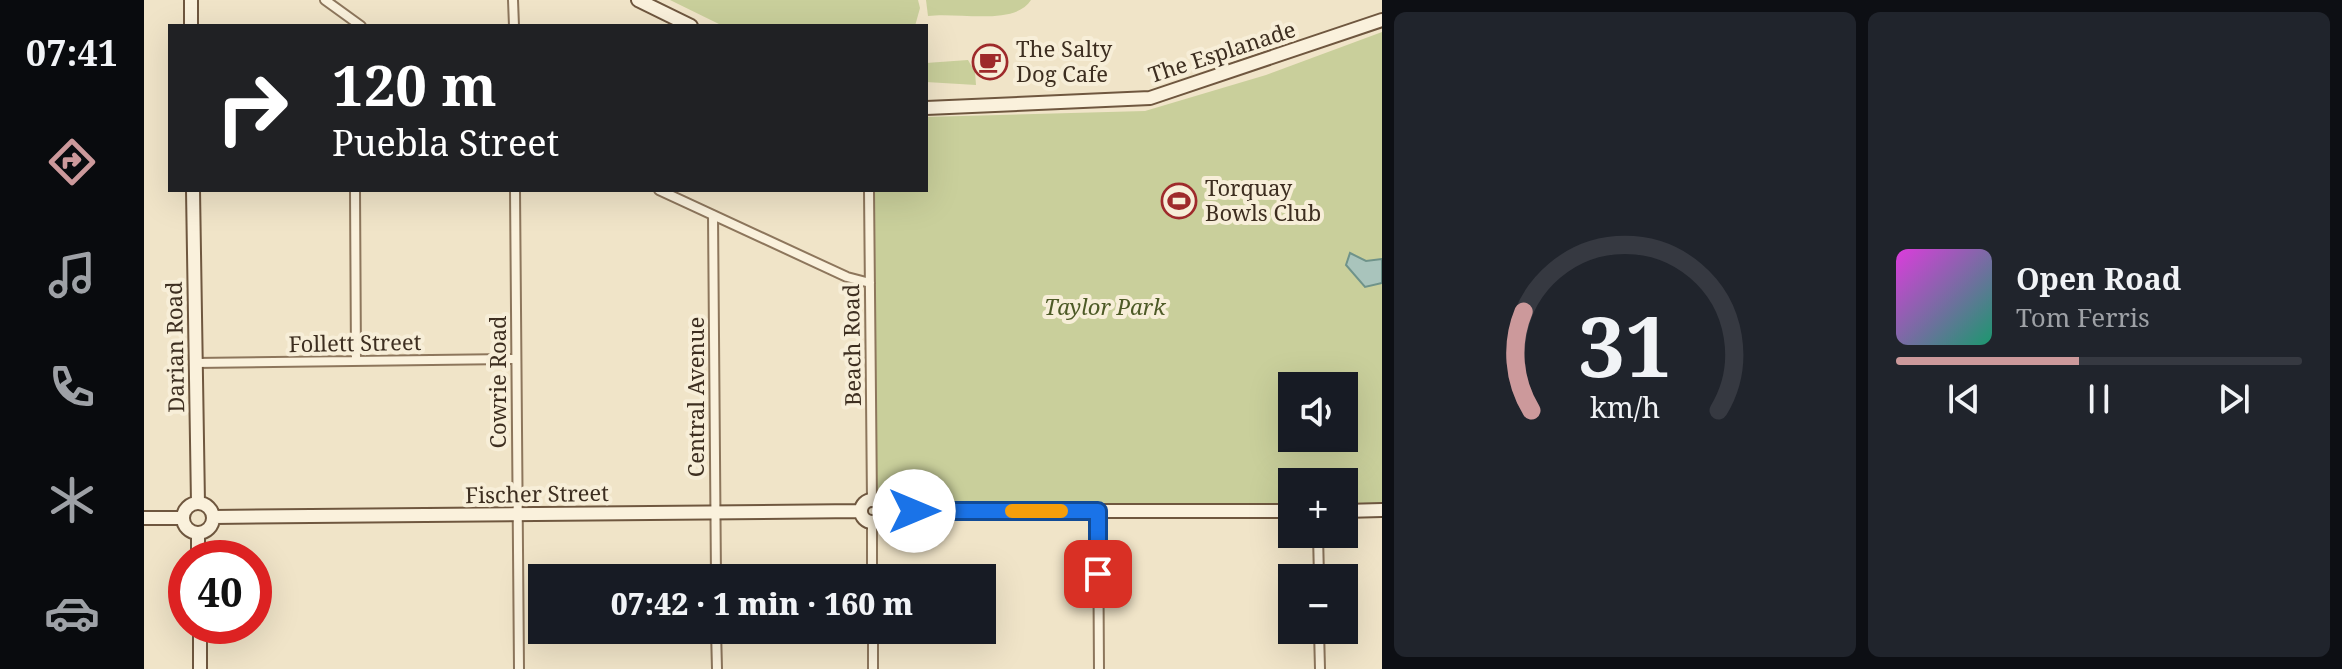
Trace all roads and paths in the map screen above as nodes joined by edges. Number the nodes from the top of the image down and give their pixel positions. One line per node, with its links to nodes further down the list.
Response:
1 (191, 0): 6 (street)
2 (325, 0): 7 (street)
3 (513, 0): 8 (street)
4 (638, 0): 9 (street)
5 (1382, 20): 10 (street, The Esplanade)
6 (191, 24)
7 (358, 24)
8 (514, 24)
9 (687, 24)
10 (928, 108)
11 (193, 192): 20 (street, Darian Road)
12 (355, 192): 19 (street)
13 (515, 192): 18 (street, Cowrie Road)
14 (663, 192): 16 (street)
15 (869, 192): 17 (street, Beach Road)
16 (713, 215): 17 (street); 29 (street, Central Avenue)
17 (870, 283): 21 (street, Beach Road)
18 (516, 359): 19 (street, Follett Street); 30 (street, Cowrie Road)
19 (356, 360): 20 (street, Follett Street)
20 (195, 363): 22 (street, Darian Road)
21 (872, 500): 24 (street); 25 (street)
22 (198, 503): 31 (street); 33 (street)
23 (1382, 510): 28 (street)
24 (860, 511): 29 (street, Fischer Street); 34 (street)
25 (883, 511): 26 (street); 34 (street)
26 (1098, 511): 27 (street); 47 (street)
27 (1278, 511)
28 (1358, 511)
29 (715, 512): 30 (street, Fischer Street); 37 (street, Central Avenue)
30 (517, 514): 31 (street, Fischer Street); 44 (street, Cowrie Road)
31 (213, 517): 35 (street)
32 (144, 518): 33 (street)
33 (183, 518): 35 (street)
34 (872, 522): 38 (street)
35 (198, 533): 36 (street)
36 (198, 540)
37 (716, 564)
38 (872, 564)
39 (200, 644): 43 (street)
40 (716, 644): 45 (street)
41 (873, 644): 46 (street)
42 (1319, 644): 48 (street)
43 (200, 669)
44 (519, 669)
45 (717, 669)
46 (873, 669)
47 (1099, 669)
48 (1320, 669)

